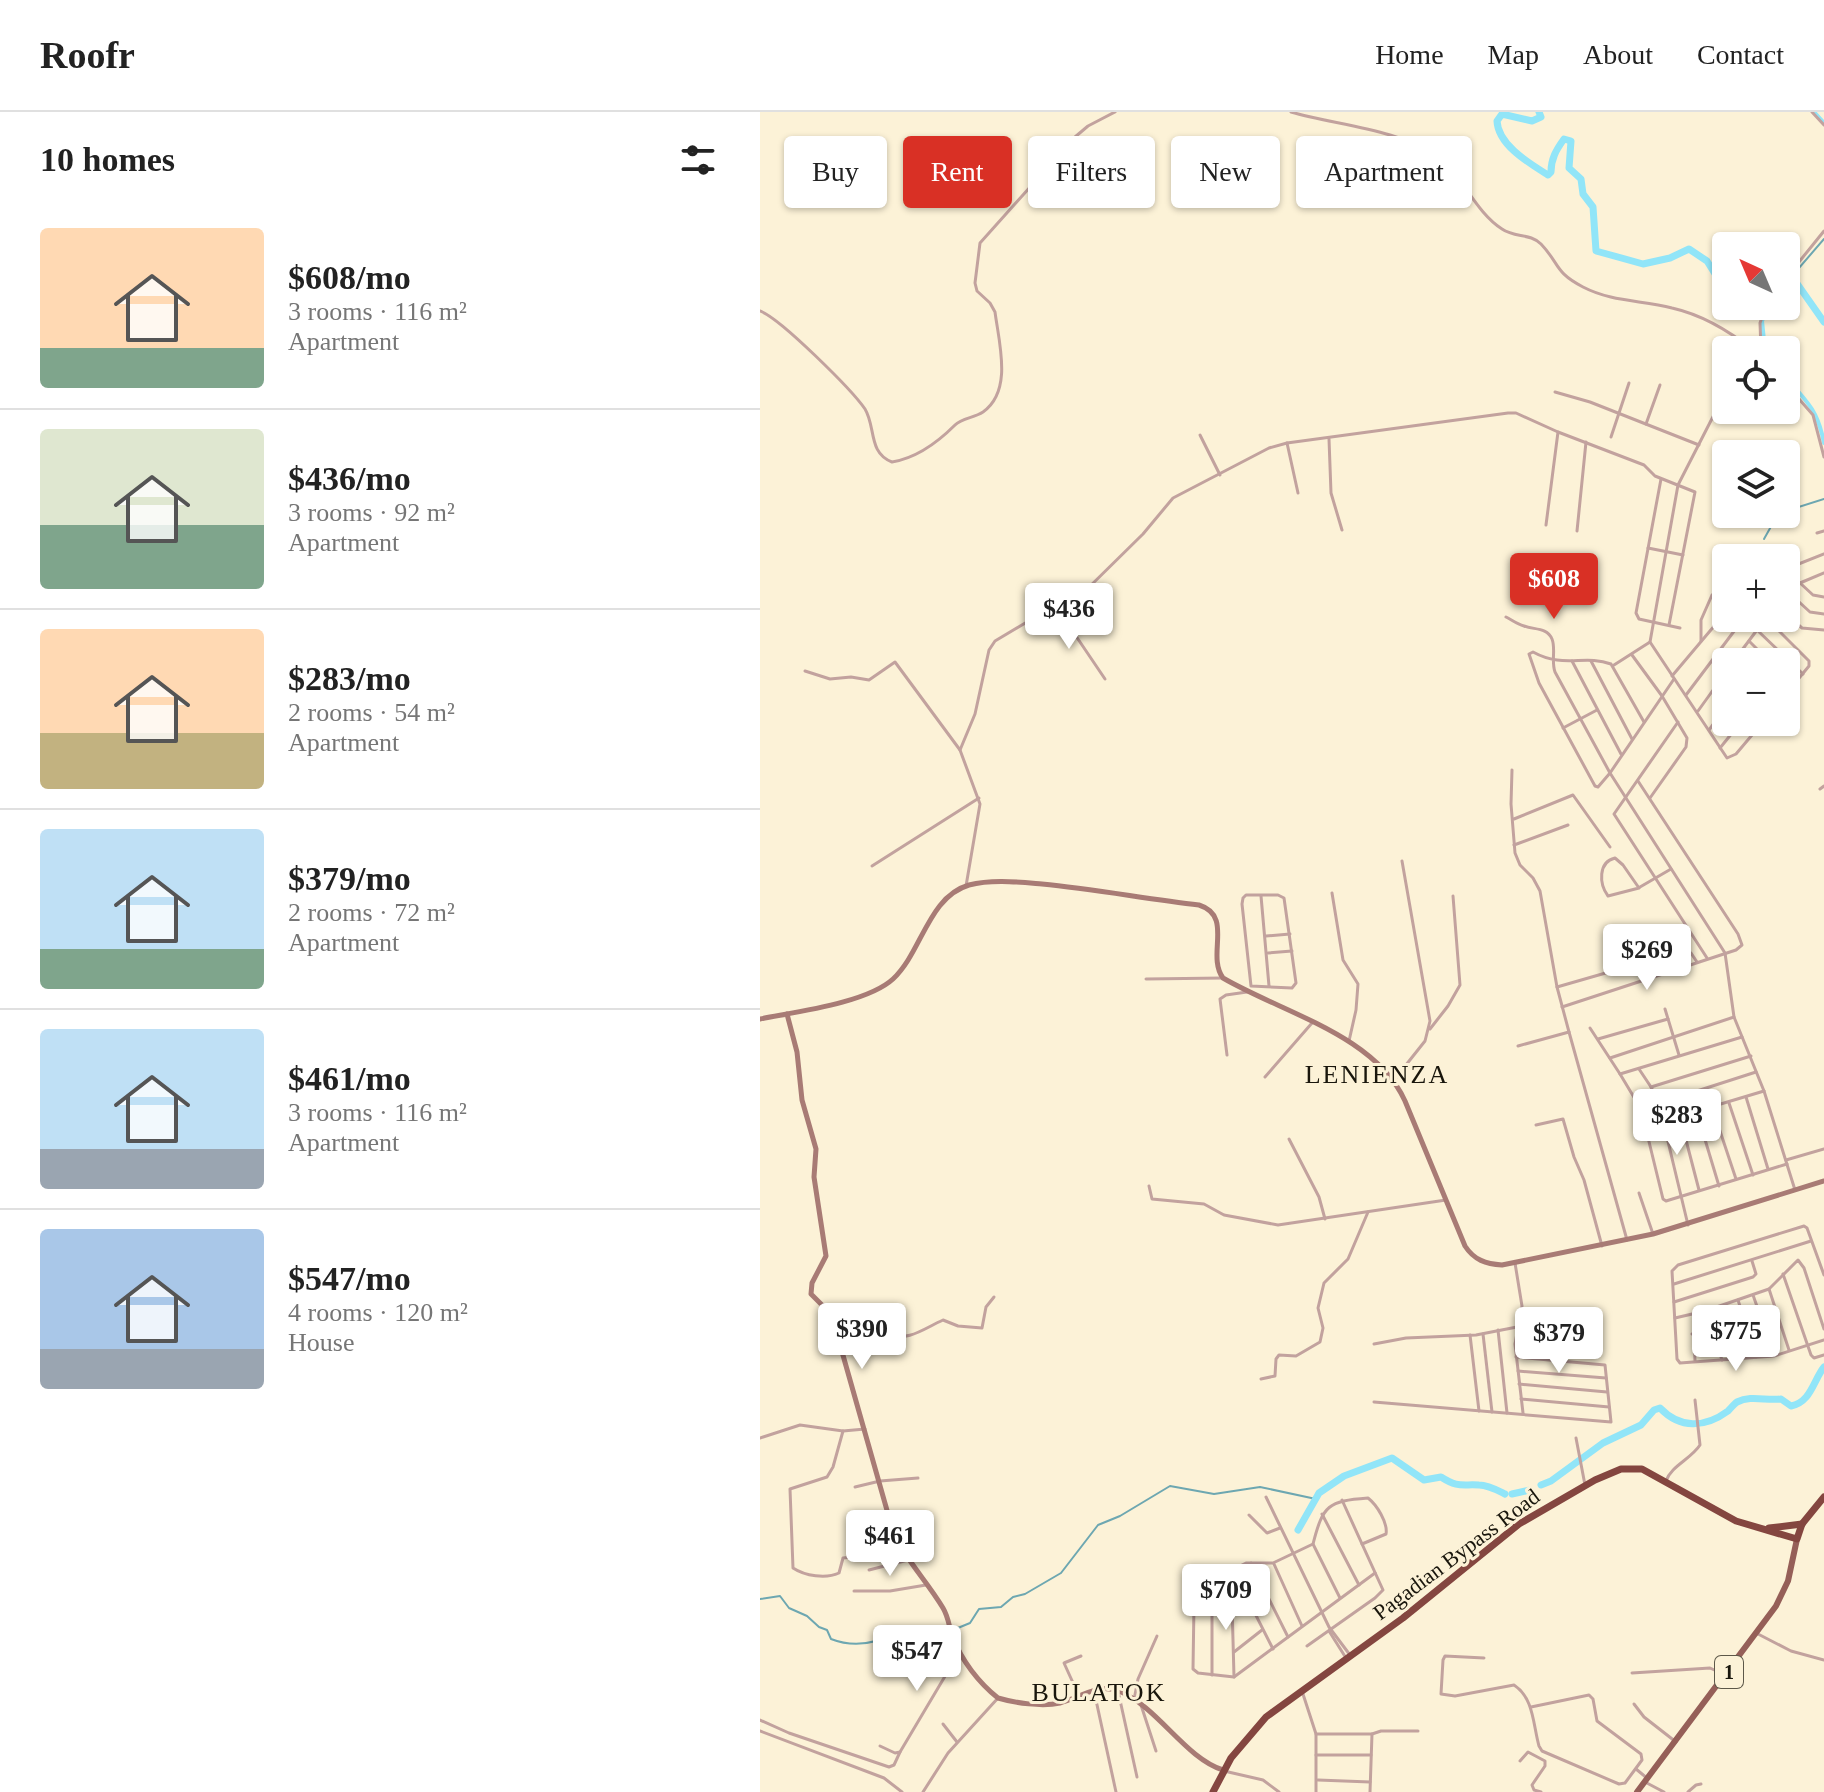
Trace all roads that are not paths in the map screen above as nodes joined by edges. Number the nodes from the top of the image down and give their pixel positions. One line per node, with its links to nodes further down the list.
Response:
1 (1115, 112): 7 (street)
2 (1291, 112): 8 (street)
3 (1812, 112): 4 (street)
4 (1824, 125)
5 (1824, 231): 6 (street)
6 (1800, 261)
7 (760, 311)
8 (1733, 336)
9 (1629, 383): 13 (street)
10 (1660, 385): 15 (street)
11 (1555, 392): 13 (street)
12 (1800, 400): 23 (street)
13 (1620, 413): 15 (street); 18 (street)
14 (1712, 419): 22 (street)
15 (1646, 424): 22 (street)
16 (1558, 432): 19 (street); 20 (street); 28 (street)
17 (1200, 435): 24 (street)
18 (1611, 437)
19 (1329, 439): 21 (street); 29 (street)
20 (1586, 442): 25 (street); 30 (street)
21 (1287, 443): 24 (street); 27 (street)
22 (1699, 445): 26 (street)
23 (1824, 457)
24 (1220, 475): 43 (street)
25 (1661, 479): 26 (street); 33 (street)
26 (1678, 485): 34 (street); 36 (street)
27 (1298, 493)
28 (1546, 525)
29 (1342, 530)
30 (1577, 531)
31 (1824, 531): 32 (street)
32 (1817, 533)
33 (1648, 548): 34 (street); 46 (street)
34 (1666, 552): 36 (street); 46 (street)
35 (1824, 554): 37 (street)
36 (1683, 555): 47 (street)
37 (1800, 564)
38 (1824, 573): 39 (street)
39 (1800, 583): 41 (street)
40 (1712, 595): 56 (street)
41 (1824, 597)
42 (1800, 603): 44 (street)
43 (1057, 608): 70 (street); 86 (street)
44 (1824, 614)
45 (1506, 617): 62 (street)
46 (1653, 623): 47 (street); 58 (street)
47 (1669, 625): 49 (street)
48 (1800, 626): 51 (street)
49 (1680, 628)
50 (1712, 628): 56 (street)
51 (1824, 630)
52 (1733, 632): 72 (street)
53 (1756, 632): 57 (street)
54 (1759, 632): 67 (street)
55 (1780, 632): 67 (street)
56 (1701, 641): 68 (street)
57 (1749, 641): 59 (street); 60 (street)
58 (1650, 642): 61 (street); 68 (street)
59 (1744, 648)
60 (1756, 648)
61 (1632, 655): 65 (street); 73 (street)
62 (1552, 661): 63 (street); 76 (street); 80 (street)
63 (1572, 661): 64 (street); 74 (street)
64 (1591, 661): 65 (street); 84 (street)
65 (1614, 665): 77 (street)
66 (805, 671): 86 (street)
67 (1803, 674): 69 (street)
68 (1673, 677): 72 (street); 73 (street)
69 (1800, 678)
70 (1105, 679)
71 (1712, 691): 75 (street)
72 (1686, 695): 75 (street)
73 (1662, 696): 77 (street); 78 (street)
74 (1597, 710): 76 (street); 87 (street)
75 (1697, 711): 81 (street)
76 (1579, 719): 80 (street); 89 (street)
77 (1644, 722): 84 (street)
78 (1678, 722): 90 (street); 93 (street)
79 (1712, 726): 81 (street)
80 (1563, 728): 89 (street)
81 (1709, 730): 85 (street)
82 (1730, 736): 85 (street)
83 (1751, 736): 85 (street)
84 (1632, 739): 87 (street)
85 (1720, 748)
86 (960, 750): 92 (street)
87 (1621, 755): 89 (street)
88 (1512, 770): 94 (street)
89 (1610, 773): 91 (street)
90 (1638, 781): 91 (street); 93 (street)
91 (1625, 797): 100 (street); 101 (street)
92 (979, 798): 99 (street); 102 (street)
93 (1650, 798): 111 (street)
94 (1514, 819): 96 (street); 97 (street)
95 (1568, 825): 96 (street)
96 (1514, 845): 119 (street)
97 (1610, 847)
98 (1402, 861): 129 (street)
99 (872, 866)
100 (1671, 869): 101 (street); 111 (street)
101 (1655, 879): 103 (street); 112 (street)
102 (966, 886): 116 (street); 123 (street)
103 (1639, 888): 103 (street)
104 (1332, 893): 134 (street)
105 (1261, 896): 107 (street); 108 (street); 120 (street)
106 (1453, 896): 129 (street)
107 (1290, 934): 108 (street); 109 (street)
108 (1265, 936): 110 (street)
109 (1292, 951): 110 (street); 118 (street)
110 (1266, 953): 118 (street)
111 (1725, 953): 112 (street); 124 (street)
112 (1707, 958): 113 (street)
113 (1697, 962): 114 (street); 115 (street)
114 (1646, 963): 115 (street); 119 (street)
115 (1650, 977): 121 (street)
116 (1223, 978): 117 (street); 120 (street)
117 (1146, 979)
118 (1269, 986): 120 (street)
119 (1557, 987): 121 (street)
120 (1252, 990): 127 (street); 136 (street)
121 (1562, 1007): 130 (street)
122 (1665, 1009): 126 (street)
123 (787, 1014): 125 (street); 200 (street)
124 (1734, 1017): 131 (street); 132 (street)
125 (760, 1019)
126 (1668, 1019): 131 (street); 133 (street)
127 (1312, 1023): 134 (street); 143 (street)
128 (1590, 1028): 133 (street)
129 (1430, 1029): 144 (street)
130 (1569, 1032): 135 (street); 174 (street)
131 (1674, 1037): 137 (street); 139 (street)
132 (1742, 1037): 137 (street); 138 (street)
133 (1598, 1039): 139 (street)
134 (1349, 1041): 144 (street)
135 (1518, 1046)
136 (1227, 1055)
137 (1680, 1056): 140 (street)
138 (1751, 1056): 141 (street); 145 (street)
139 (1610, 1058): 142 (street)
140 (1639, 1069): 142 (street); 145 (street)
141 (1757, 1072): 146 (street); 149 (street)
142 (1620, 1074): 151 (street)
143 (1265, 1077)
144 (1394, 1080): 169 (street)
145 (1651, 1087): 149 (street)
146 (1764, 1091): 147 (street); 158 (street)
147 (1746, 1097): 148 (street); 159 (street)
148 (1729, 1102): 150 (street); 160 (street)
149 (1659, 1104): 151 (street); 154 (street)
150 (1712, 1107): 152 (street); 161 (street)
151 (1641, 1109): 168 (street)
152 (1697, 1112): 153 (street); 164 (street)
153 (1680, 1117): 154 (street); 166 (street)
154 (1663, 1121): 168 (street)
155 (1536, 1125): 176 (street)
156 (1289, 1139): 171 (street)
157 (1824, 1149): 158 (street)
158 (1786, 1162): 159 (street); 165 (street)
159 (1769, 1170): 160 (street)
160 (1753, 1175): 161 (street)
161 (1736, 1181): 164 (street)
162 (1824, 1181): 165 (street)
163 (1149, 1186): 171 (street)
164 (1719, 1186): 166 (street)
165 (1795, 1190): 172 (street)
166 (1699, 1191): 168 (street)
167 (1639, 1193): 173 (street)
168 (1682, 1198): 172 (street)
169 (1446, 1200): 170 (street); 178 (street)
170 (1368, 1212): 171 (street); 210 (street)
171 (1325, 1219)
172 (1688, 1225): 173 (street)
173 (1653, 1234): 174 (street)
174 (1628, 1240): 176 (street)
175 (1812, 1240): 177 (street); 180 (street); 181 (street)
176 (1602, 1246): 178 (street)
177 (1751, 1260): 181 (street); 186 (street)
178 (1515, 1263): 190 (street)
179 (1783, 1273): 182 (street); 192 (street); 198 (street)
180 (1824, 1275)
181 (1674, 1284): 186 (street)
182 (1769, 1289): 183 (street); 199 (street)
183 (1753, 1295): 185 (street); 202 (street)
184 (994, 1297): 200 (street)
185 (1738, 1300): 187 (street); 204 (street)
186 (1674, 1302): 189 (street)
187 (1721, 1306): 188 (street); 205 (street)
188 (1705, 1311): 189 (street); 191 (street)
189 (1675, 1318): 207 (street)
190 (1517, 1327): 193 (street); 203 (street)
191 (1711, 1328): 206 (street); 207 (street)
192 (1824, 1329)
193 (1498, 1330): 194 (street); 219 (street)
194 (1483, 1334): 195 (street); 218 (street)
195 (1470, 1335): 197 (street); 217 (street)
196 (1824, 1340): 198 (street)
197 (1374, 1344)
198 (1808, 1346): 199 (street); 201 (street)
199 (1790, 1352): 202 (street)
200 (842, 1354): 221 (street)
201 (1824, 1355)
202 (1774, 1356): 204 (street)
203 (1516, 1357): 208 (street); 209 (street)
204 (1757, 1358): 205 (street)
205 (1740, 1359): 206 (street)
206 (1722, 1361): 207 (street)
207 (1695, 1363)
208 (1518, 1371): 209 (street); 211 (street)
209 (1606, 1378): 212 (street)
210 (1261, 1379)
211 (1519, 1384): 212 (street); 213 (street)
212 (1608, 1392): 216 (street)
213 (1521, 1399): 216 (street); 220 (street)
214 (1695, 1400): 227 (street)
215 (1374, 1402): 217 (street)
216 (1610, 1407): 220 (street)
217 (1479, 1411): 218 (street)
218 (1492, 1412): 219 (street)
219 (1507, 1413): 220 (street)
220 (1523, 1414)
221 (865, 1429): 222 (street); 226 (street)
222 (843, 1431): 223 (street); 241 (street)
223 (760, 1438)
224 (1576, 1438): 228 (street)
225 (918, 1478): 226 (street)
226 (880, 1481): 229 (street); 241 (street)
227 (1666, 1481): 228 (highway, Pagadian Bypass Road); 237 (highway, Pagadian Bypass Road)
228 (1585, 1485): 267 (highway, Pagadian Bypass Road)
229 (855, 1487)
230 (1266, 1497): 236 (street)
231 (1824, 1497): 235 (highway, 1)
232 (1342, 1500): 233 (street); 240 (street); 240 (street)
233 (1322, 1514): 239 (street); 250 (street)
234 (1249, 1515): 236 (street)
235 (1802, 1524): 237 (highway, Pagadian Bypass Road); 238 (highway, 1)
236 (1280, 1528): 242 (street)
237 (1764, 1528): 238 (highway, Pagadian Bypass Road)
238 (1797, 1539): 259 (main road, 1)
239 (1313, 1544): 242 (street); 254 (street)
240 (1362, 1544): 248 (street)
241 (903, 1551): 243 (street)
242 (1293, 1554): 245 (street); 255 (street)
243 (908, 1560): 246 (street); 249 (street)
244 (1251, 1563): 245 (street); 247 (street); 261 (street)
245 (1273, 1563): 256 (street)
246 (869, 1570)
247 (1233, 1570): 251 (street); 252 (street)
248 (1375, 1573): 250 (street); 258 (street)
249 (926, 1585): 253 (street); 264 (street)
250 (1359, 1585): 254 (street)
251 (1212, 1588): 271 (street); 271 (street)
252 (1242, 1589): 257 (street); 265 (street)
253 (854, 1591)
254 (1340, 1598): 255 (street)
255 (1321, 1611): 256 (street); 258 (street)
256 (1302, 1626): 261 (street)
257 (1262, 1630): 263 (street); 265 (street)
258 (1330, 1630): 262 (street); 267 (street)
259 (1758, 1634): 269 (street); 272 (main road, 1)
260 (1157, 1636): 279 (street)
261 (1288, 1637): 263 (street)
262 (1307, 1646)
263 (1273, 1649): 273 (street)
264 (960, 1651): 278 (street); 293 (street)
265 (1234, 1652): 273 (street)
266 (1081, 1656): 277 (street)
267 (1348, 1656): 274 (highway, Pagadian Bypass Road)
268 (1484, 1658): 282 (street)
269 (1824, 1660)
270 (1632, 1673): 272 (street)
271 (1212, 1675): 273 (street)
272 (1726, 1676): 290 (main road, 1)
273 (1234, 1677)
274 (1301, 1690): 287 (street); 298 (highway, Pagadian Bypass Road)
275 (1094, 1691): 276 (street); 277 (street); 306 (street)
276 (1118, 1691): 279 (street); 299 (street)
277 (1079, 1696): 278 (street)
278 (998, 1698): 289 (street)
279 (1134, 1700): 281 (street)
280 (1634, 1704): 290 (street)
281 (1141, 1705): 292 (street); 298 (street)
282 (1531, 1707): 297 (street); 297 (street)
283 (760, 1720): 293 (street)
284 (943, 1724): 289 (street)
285 (760, 1731): 304 (street)
286 (1418, 1731): 288 (street)
287 (1316, 1734): 288 (street); 294 (street)
288 (1372, 1734): 295 (street)
289 (957, 1742): 305 (street)
290 (1676, 1742): 301 (main road, 1)
291 (880, 1746): 293 (street)
292 (1156, 1751)
293 (900, 1752)
294 (1316, 1755): 295 (street); 300 (street)
295 (1371, 1755): 302 (street)
296 (1520, 1761): 311 (street)
297 (1636, 1769): 301 (street)
298 (1223, 1770): 307 (highway, Pagadian Bypass Road); 308 (street)
299 (1137, 1777)
300 (1318, 1780): 302 (street); 309 (street)
301 (1646, 1780): 312 (main road, 1); 313 (street)
302 (1370, 1782): 310 (street)
303 (1701, 1784): 314 (street)
304 (902, 1792)
305 (923, 1792)
306 (1116, 1792)
307 (1213, 1792)
308 (1279, 1792)
309 (1316, 1792)
310 (1370, 1792)
311 (1541, 1792)
312 (1637, 1792)
313 (1664, 1792)
314 (1688, 1792)

